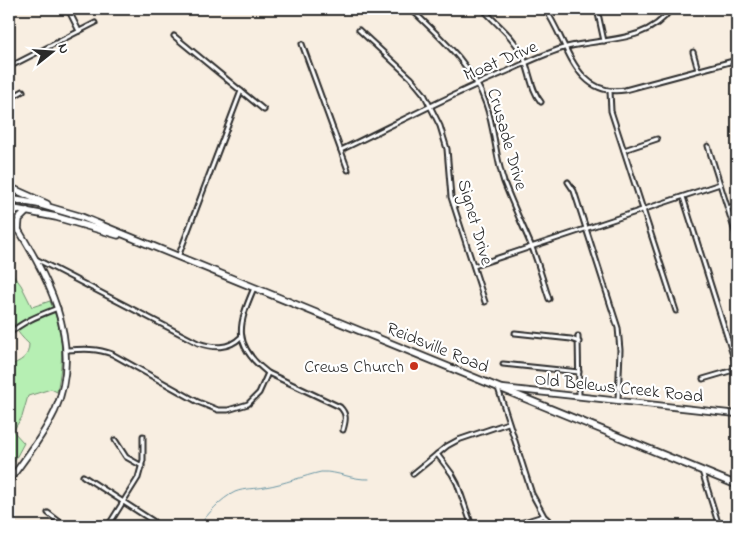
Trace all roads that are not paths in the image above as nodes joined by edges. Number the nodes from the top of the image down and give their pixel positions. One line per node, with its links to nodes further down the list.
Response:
1 (68, 9): 11 (street)
2 (407, 9): 21 (street, Crusade Drive)
3 (483, 9): 18 (street)
4 (545, 9): 15 (street)
5 (597, 9): 13 (street)
6 (671, 9): 13 (street, Moat Drive)
7 (735, 9): 8 (street)
8 (737, 16)
9 (95, 23): 11 (street)
10 (359, 30): 27 (street, Signet Drive)
11 (79, 31): 19 (street)
12 (174, 36): 23 (street)
13 (604, 41): 15 (street, Moat Drive)
14 (302, 44): 31 (street)
15 (566, 48): 18 (street, Moat Drive); 24 (street)
16 (693, 52): 20 (street)
17 (737, 60): 20 (street)
18 (526, 63): 21 (street, Moat Drive); 26 (street)
19 (9, 67)
20 (698, 70): 24 (street)
21 (477, 83): 27 (street, Moat Drive); 50 (street, Crusade Drive)
22 (23, 91): 25 (street)
23 (241, 91): 28 (street); 51 (street)
24 (610, 91): 32 (street)
25 (9, 99)
26 (541, 102)
27 (430, 107): 31 (street, Moat Drive); 53 (street, Signet Drive)
28 (264, 110)
29 (657, 139): 32 (street)
30 (708, 146): 35 (street)
31 (341, 150): 33 (street)
32 (624, 150): 43 (street)
33 (348, 170)
34 (568, 182): 46 (street)
35 (720, 184): 37 (street); 41 (street)
36 (9, 187): 42 (highway)
37 (683, 197): 43 (street); 66 (street)
38 (9, 199): 42 (highway, Reidsville Road)
39 (737, 205): 41 (street)
40 (9, 208): 44 (highway, Reidsville Road)
41 (728, 208): 49 (street)
42 (58, 209): 48 (highway, Reidsville Road)
43 (643, 210): 46 (street); 58 (street)
44 (27, 211): 47 (highway); 48 (highway, Reidsville Road)
45 (9, 214): 47 (main road)
46 (587, 228): 50 (street); 72 (street)
47 (18, 230): 52 (main road)
48 (128, 237): 51 (highway, Reidsville Road)
49 (737, 238)
50 (532, 247): 53 (street); 55 (street, Crusade Drive)
51 (178, 257): 54 (highway, Reidsville Road)
52 (33, 258): 57 (main road); 62 (street)
53 (474, 266): 56 (street, Signet Drive)
54 (254, 288): 62 (street); 70 (highway, Reidsville Road)
55 (549, 299)
56 (486, 302)
57 (58, 308): 60 (street); 64 (main road)
58 (676, 311)
59 (515, 333): 63 (street)
60 (9, 334)
61 (578, 336): 63 (street)
62 (241, 337): 68 (street)
63 (579, 342): 67 (street)
64 (66, 350): 68 (street); 83 (main road)
65 (503, 364): 67 (street)
66 (737, 368): 69 (street)
67 (579, 372): 71 (street)
68 (268, 373): 75 (street)
69 (703, 379)
70 (498, 387): 71 (main road, Old Belews Creek Road); 74 (street); 80 (highway, Reidsville Road)
71 (579, 395): 72 (main road, Old Belews Creek Road)
72 (618, 400): 73 (main road, Old Belews Creek Road)
73 (737, 414)
74 (508, 423): 78 (street); 87 (street)
75 (343, 430)
76 (143, 436): 79 (street)
77 (115, 440): 79 (street)
78 (437, 454): 81 (street); 91 (street)
79 (142, 466): 85 (street)
80 (702, 470): 84 (highway, Reidsville Road); 94 (street)
81 (413, 474)
82 (82, 476): 85 (street)
83 (9, 481)
84 (737, 485)
85 (124, 502): 88 (street); 90 (street)
86 (48, 513): 89 (street)
87 (544, 516): 92 (street); 93 (street)
88 (153, 521)
89 (65, 526)
90 (108, 526)
91 (472, 526)
92 (511, 526)
93 (555, 526)
94 (719, 526)

